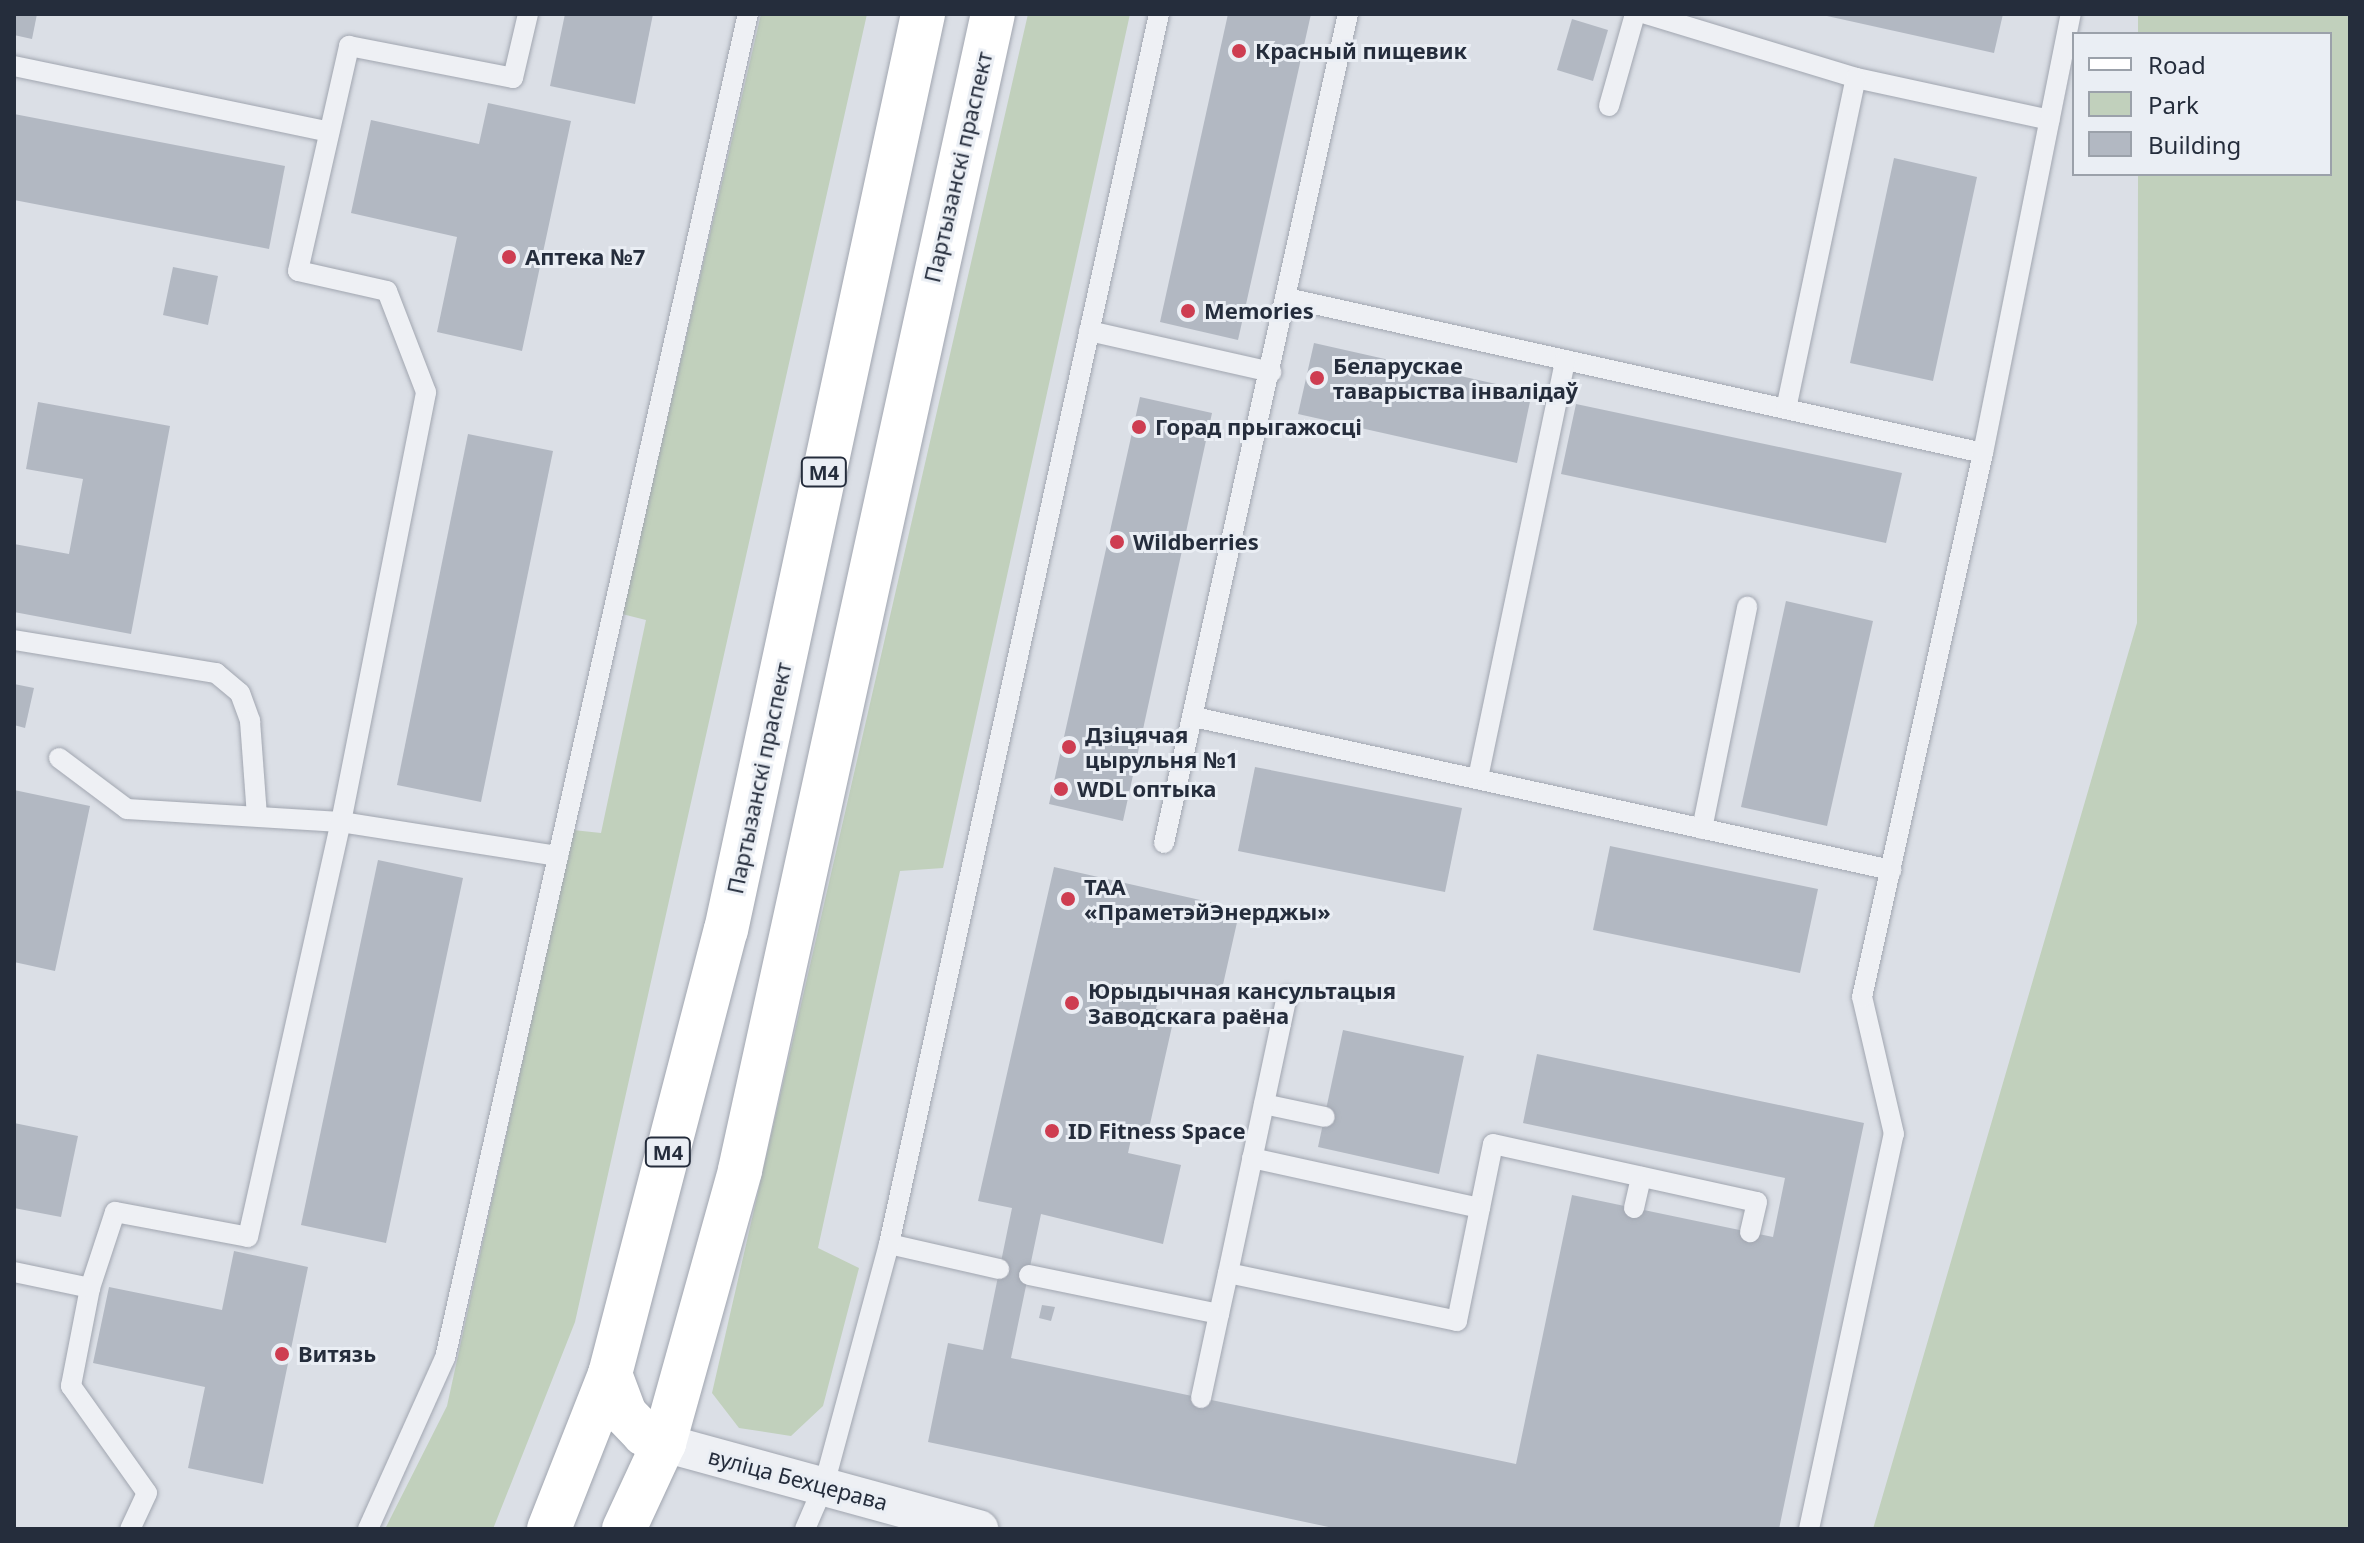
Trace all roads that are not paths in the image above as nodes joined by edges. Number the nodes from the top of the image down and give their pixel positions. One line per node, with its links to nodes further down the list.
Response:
1 (528, 14): 14 (lane)
2 (748, 14): 30 (lane)
3 (923, 14): 47 (main road, Партызанскі праспект / М4)
4 (993, 14): 49 (main road, Партызанскі праспект)
5 (1159, 14): 16 (lane)
6 (1348, 14): 15 (lane)
7 (1635, 14): 12 (lane)
8 (1646, 14): 11 (lane)
9 (2071, 14): 13 (lane)
10 (14, 66): 14 (lane)
11 (1856, 78): 13 (lane); 19 (lane)
12 (1609, 106)
13 (2050, 120): 20 (lane)
14 (329, 132): 27 (lane)
15 (1287, 298): 17 (lane); 18 (lane)
16 (1089, 331): 18 (lane); 40 (lane)
17 (1565, 360): 19 (lane); 25 (lane)
18 (1271, 372): 23 (lane)
19 (1786, 409): 20 (lane)
20 (1983, 453): 31 (lane)
21 (1747, 607): 28 (lane)
22 (14, 640): 26 (lane)
23 (1194, 717): 25 (lane); 29 (lane)
24 (59, 758): 26 (lane)
25 (1478, 778): 28 (lane)
26 (257, 816): 27 (lane)
27 (341, 822): 30 (lane); 45 (lane)
28 (1702, 829): 31 (lane)
29 (1164, 843)
30 (558, 856): 52 (lane)
31 (1891, 870): 57 (lane)
32 (1287, 996): 33 (lane)
33 (1264, 1104): 34 (lane); 35 (lane)
34 (1325, 1117)
35 (1252, 1158): 37 (lane); 43 (lane)
36 (1641, 1177): 37 (lane); 38 (lane); 39 (lane)
37 (1480, 1208): 43 (lane)
38 (1634, 1208)
39 (1750, 1232)
40 (889, 1244): 41 (lane); 50 (lane)
41 (999, 1269)
42 (14, 1272): 45 (lane)
43 (1228, 1273): 46 (lane)
44 (1029, 1275): 46 (lane)
45 (90, 1288): 51 (lane)
46 (1219, 1314): 48 (lane)
47 (610, 1374): 49 (main road); 53 (main road, Партызанскі праспект / М4)
48 (1201, 1398)
49 (664, 1443): 50 (street, вуліца Бехцерава); 54 (main road, Партызанскі праспект)
50 (824, 1485): 55 (lane); 56 (street, вуліца Бехцерава)
51 (130, 1529)
52 (368, 1529)
53 (549, 1529)
54 (624, 1529)
55 (805, 1529)
56 (979, 1529)
57 (1809, 1529)

